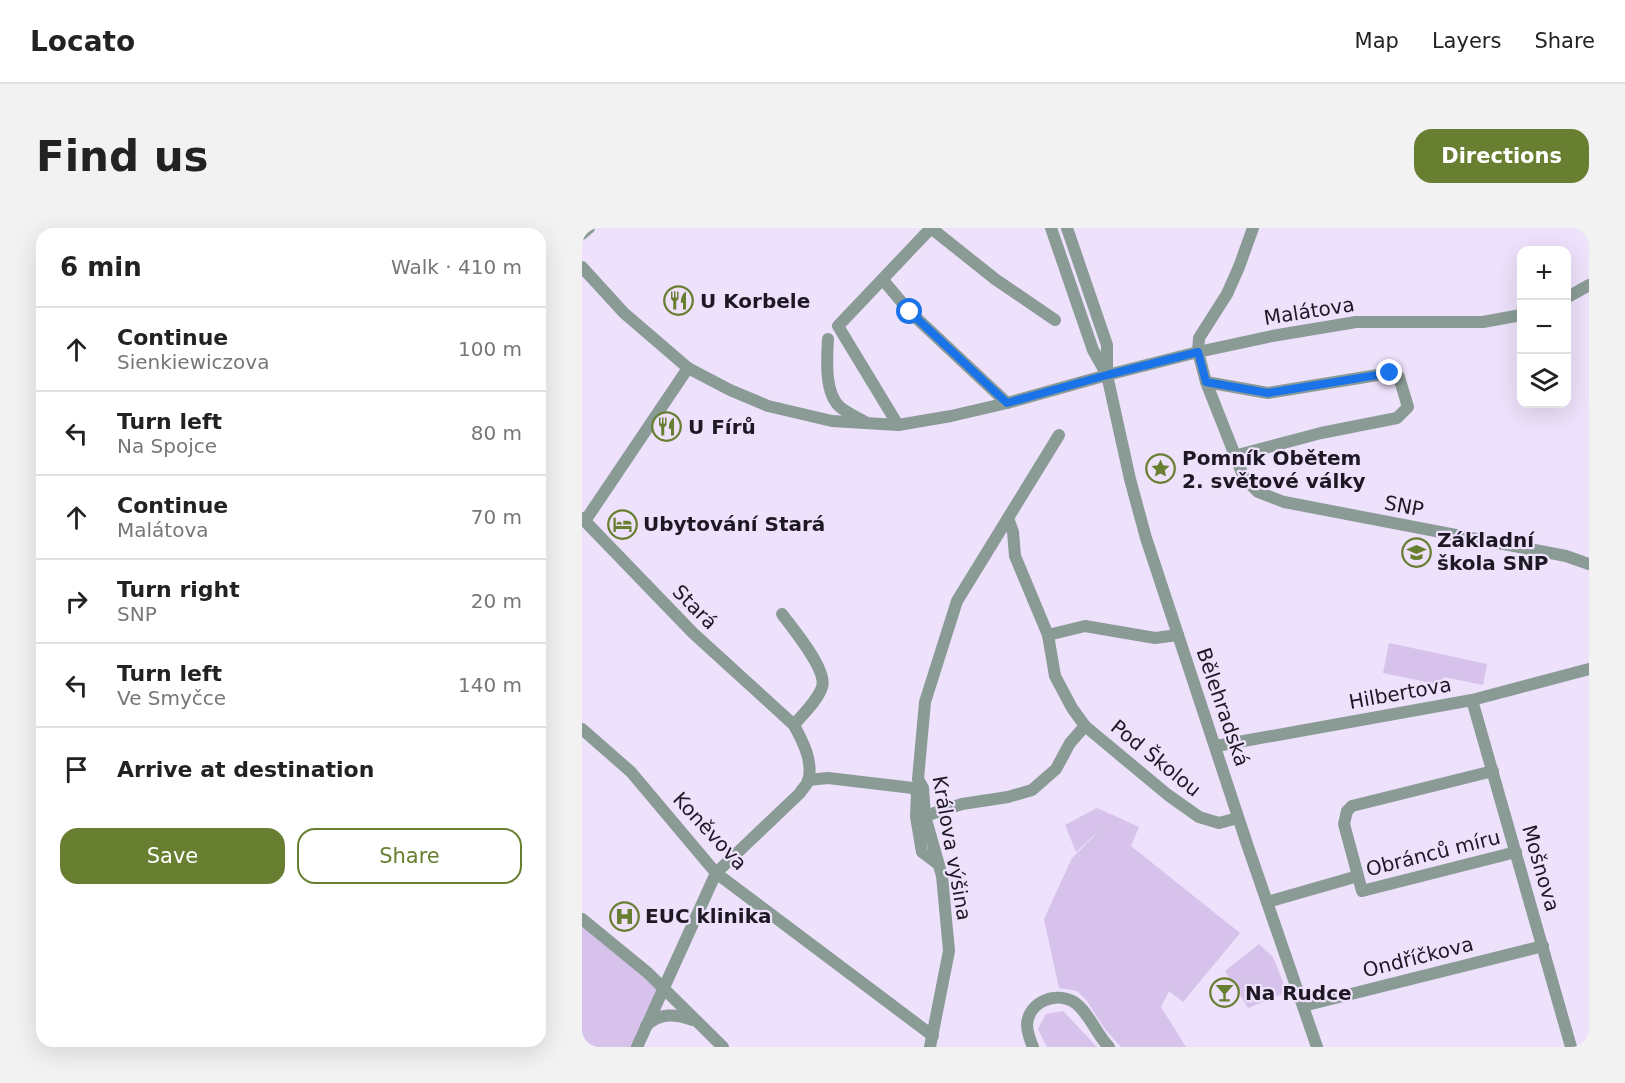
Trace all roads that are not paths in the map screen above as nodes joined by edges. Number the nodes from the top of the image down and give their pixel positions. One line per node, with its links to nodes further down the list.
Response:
1 (589, 228): 6 (street)
2 (931, 228): 8 (street); 12 (street)
3 (1051, 228): 16 (street, Bělehradská)
4 (1066, 228): 16 (street, Bělehradská)
5 (1253, 228): 14 (street)
6 (582, 234)
7 (582, 267): 15 (street)
8 (883, 280): 18 (street); 20 (street)
9 (1589, 285): 10 (street)
10 (1571, 295)
11 (1517, 316): 14 (street, Malátova)
12 (1055, 320)
13 (828, 339): 19 (street)
14 (1198, 352): 16 (street, Malátova); 17 (street, SNP)
15 (688, 368): 19 (street, Malátova); 24 (street, Stará)
16 (1107, 375): 18 (street, Malátova); 28 (street, Bělehradská)
17 (1206, 382): 22 (street, SNP); 22 (street)
18 (1007, 403): 20 (street, Malátova)
19 (866, 423): 20 (street, Malátova)
20 (898, 425)
21 (1059, 435): 23 (street, Králova výšina)
22 (1234, 456): 25 (street, SNP)
23 (1008, 518): 27 (street, Pod Školou); 37 (street, Králova výšina)
24 (583, 519): 31 (street, Stará)
25 (1589, 564)
26 (782, 614): 31 (street)
27 (1048, 635): 28 (street); 32 (street, Pod Školou)
28 (1178, 635): 34 (street, Bělehradská)
29 (1589, 669): 30 (street, Hilbertova)
30 (1472, 700): 34 (street, Hilbertova); 35 (street, Mošnova)
31 (794, 725): 36 (street, Stará)
32 (1085, 726): 37 (street, Pod Školou); 38 (street, Pod Školou)
33 (582, 729): 41 (street, Koněvova)
34 (1216, 746): 38 (street, Bělehradská)
35 (1493, 771): 39 (street, Mošnova); 42 (street)
36 (808, 780): 40 (street); 41 (street)
37 (925, 816): 40 (street, Králova výšina)
38 (1239, 818): 43 (street, Bělehradská)
39 (1516, 852): 42 (street, Obránců míru); 45 (street, Mošnova)
40 (938, 864): 50 (street, Králova výšina)
41 (716, 873): 46 (street); 50 (street, Koněvova)
42 (1358, 876): 43 (street, Obránců míru)
43 (1267, 902): 47 (street, Bělehradská)
44 (582, 919): 46 (street)
45 (1543, 946): 47 (street, Ondříčkova); 56 (street, Mošnova)
46 (663, 988): 48 (street); 49 (street)
47 (1303, 1006): 55 (street, Bělehradská)
48 (698, 1022): 49 (street); 52 (street)
49 (645, 1027): 51 (street)
50 (932, 1042)
51 (637, 1047)
52 (723, 1047)
53 (1033, 1047): 54 (street)
54 (1109, 1047)
55 (1317, 1047)
56 (1571, 1047)

